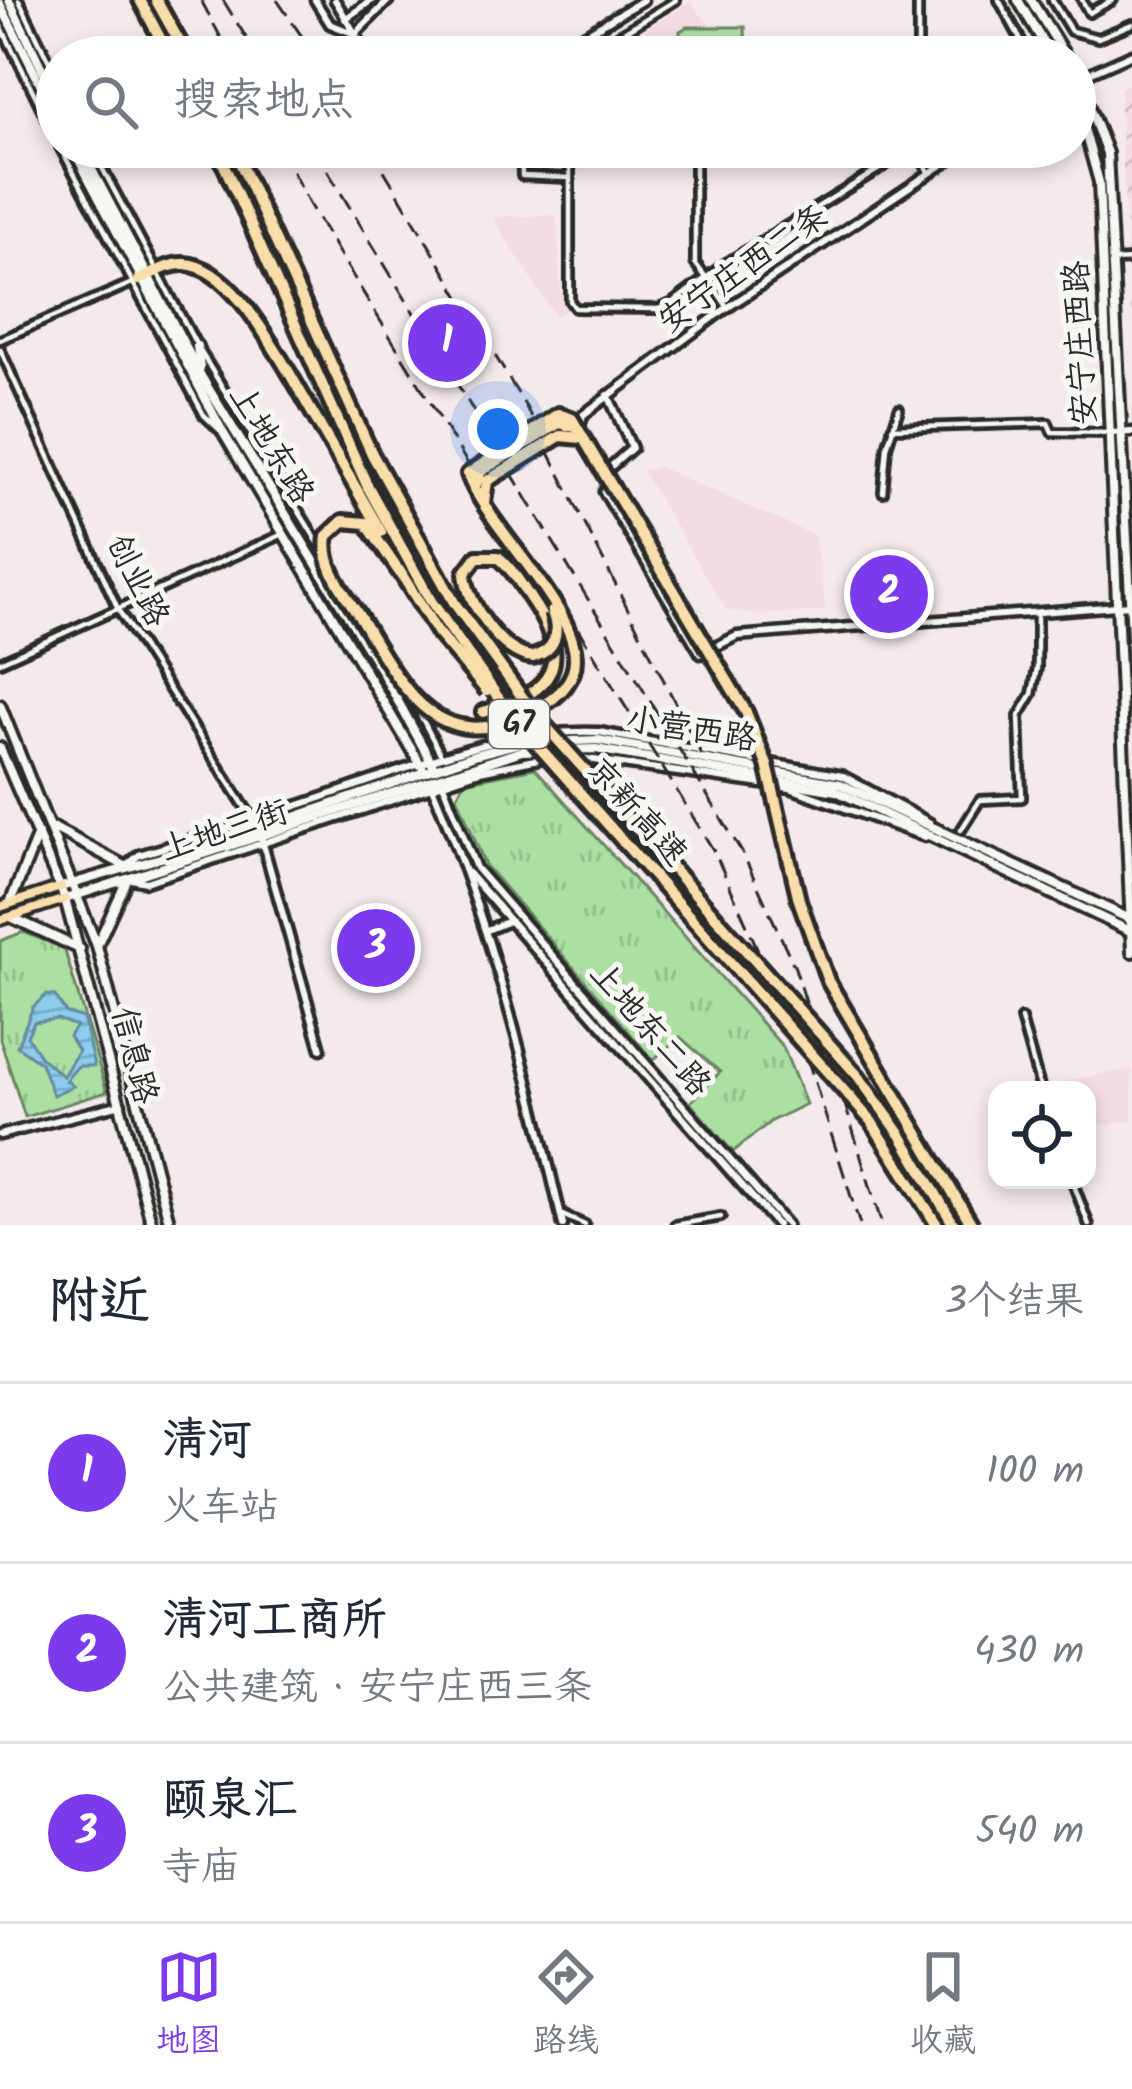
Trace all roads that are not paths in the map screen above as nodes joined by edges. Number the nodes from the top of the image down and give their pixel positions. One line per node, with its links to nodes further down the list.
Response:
1 (19, 0): 23 (street)
2 (157, 0): 25 (highway)
3 (315, 0): 22 (street)
4 (335, 0): 20 (street)
5 (372, 0): 20 (street)
6 (389, 0): 22 (street)
7 (643, 0): 26 (street)
8 (676, 0): 27 (street)
9 (918, 0): 28 (street)
10 (998, 0): 29 (street)
11 (1018, 0): 30 (main road)
12 (1031, 0): 31 (main road)
13 (1052, 0): 32 (street)
14 (1082, 0): 18 (street)
15 (1113, 0): 18 (street)
16 (5, 1): 19 (main road)
17 (140, 1): 24 (highway)
18 (1098, 3)
19 (6, 19): 35 (main road); 37 (main road); 38 (street)
20 (345, 19): 22 (street)
21 (1132, 24): 33 (street)
22 (355, 34)
23 (37, 36)
24 (159, 36)
25 (177, 36)
26 (582, 36)
27 (617, 36)
28 (918, 36)
29 (1018, 36)
30 (1039, 36)
31 (1053, 36)
32 (1090, 36)
33 (1096, 37)
34 (1132, 54): 36 (street)
35 (36, 65)
36 (1096, 68)
37 (36, 77)
38 (36, 90)
39 (1096, 126): 55 (main road, 安宁庄西路)
40 (1096, 166): 69 (main road, 安宁庄西路)
41 (74, 168): 56 (street)
42 (91, 168): 56 (main road, 上地东路)
43 (91, 168): 56 (street)
44 (225, 168): 85 (highway, 京新高速 / G7, bridge)
45 (243, 168): 127 (highway, 京新高速 / G7, bridge)
46 (522, 168): 53 (street)
47 (570, 168): 53 (street)
48 (694, 168): 57 (street)
49 (881, 168): 57 (street)
50 (927, 168): 52 (street)
51 (935, 168): 52 (street, 安宁庄西二条)
52 (929, 172): 59 (street, 安宁庄西二条)
53 (570, 178): 58 (street)
54 (1132, 260): 55 (street)
55 (1113, 261): 68 (main road, 安宁庄西路)
56 (143, 278): 61 (street); 62 (street); 64 (main road, 上地东路); 74 (main road, 上地东路); 75 (highway, bridge)
57 (706, 278): 58 (street); 59 (street)
58 (698, 284): 60 (street)
59 (728, 308): 60 (street, 安宁庄西二条)
60 (718, 314): 65 (street, 安宁庄西二条)
61 (0, 340)
62 (196, 346): 64 (main road); 87 (street)
63 (0, 349): 79 (street, 创业路)
64 (201, 376): 88 (main road, 上地东路)
65 (608, 395): 71 (street); 71 (street)
66 (898, 409): 67 (street)
67 (892, 428): 69 (street); 72 (street)
68 (1127, 432): 69 (street); 77 (main road, 安宁庄西路)
69 (1110, 433): 78 (main road, 安宁庄西路)
70 (581, 434): 73 (highway, bridge); 73 (highway, bridge); 128 (highway, bridge)
71 (607, 470): 80 (street)
72 (883, 492)
73 (484, 506): 76 (highway, bridge)
74 (284, 534): 79 (street); 88 (main road, 上地东路)
75 (402, 576): 76 (highway, bridge); 85 (highway, bridge)
76 (533, 578): 84 (highway, bridge)
77 (1130, 605): 78 (street); 81 (main road, 安宁庄西路)
78 (1117, 606): 80 (street); 104 (main road, 安宁庄西路)
79 (119, 611): 82 (street); 92 (street, 创业路)
80 (1037, 613): 90 (street)
81 (1132, 636)
82 (0, 662)
83 (0, 705): 89 (main road)
84 (483, 712)
85 (509, 713): 126 (highway, 京新高速 / G7, bridge)
86 (0, 748): 91 (main road)
87 (442, 757): 88 (street, 小营西路); 93 (street, 小营西路)
88 (431, 774): 92 (main road, 上地三街); 92 (street, 上地三街); 93 (main road, 小营西路); 95 (street, 上地东路)
89 (53, 827): 94 (main road); 97 (main road)
90 (961, 830)
91 (38, 833): 98 (main road, 信息路); 101 (main road)
92 (259, 833): 94 (main road, 上地三街); 96 (main road, 上地三街); 112 (street, 创业路)
93 (940, 835): 104 (main road, 小营西路); 107 (main road, 小营西路)
94 (127, 866): 97 (main road, 上地三街)
95 (472, 870): 105 (street, 上地东二路); 106 (street); 125 (street, 上地东二路)
96 (127, 879): 99 (main road, 上地三街); 108 (main road)
97 (76, 882): 98 (main road, 上地三街); 99 (main road, 信息路)
98 (61, 887): 100 (main road, 信息路); 101 (main road)
99 (80, 894): 100 (main road, 上地三街); 108 (main road, 信息路)
100 (65, 899): 102 (main road); 109 (main road, 信息路)
101 (5, 905)
102 (11, 917): 103 (main road); 109 (main road)
103 (0, 920)
104 (1131, 920): 107 (main road, 安宁庄西路)
105 (509, 921): 106 (street); 124 (street, 上地东二路)
106 (487, 930): 117 (street)
107 (1131, 932): 110 (main road, 安宁庄西路)
108 (97, 946): 120 (main road, 信息路)
109 (81, 950): 114 (main road, 信息路)
110 (1132, 952)
111 (1021, 1018): 113 (street)
112 (321, 1049)
113 (1038, 1081)
114 (121, 1104): 115 (street); 119 (main road, 信息路)
115 (0, 1136)
116 (1075, 1189): 129 (street)
117 (560, 1214): 121 (street); 122 (street)
118 (722, 1217): 123 (street)
119 (152, 1225)
120 (170, 1225)
121 (563, 1225)
122 (585, 1225)
123 (677, 1225)
124 (777, 1225)
125 (787, 1225)
126 (937, 1225)
127 (955, 1225)
128 (972, 1225)
129 (1089, 1225)

